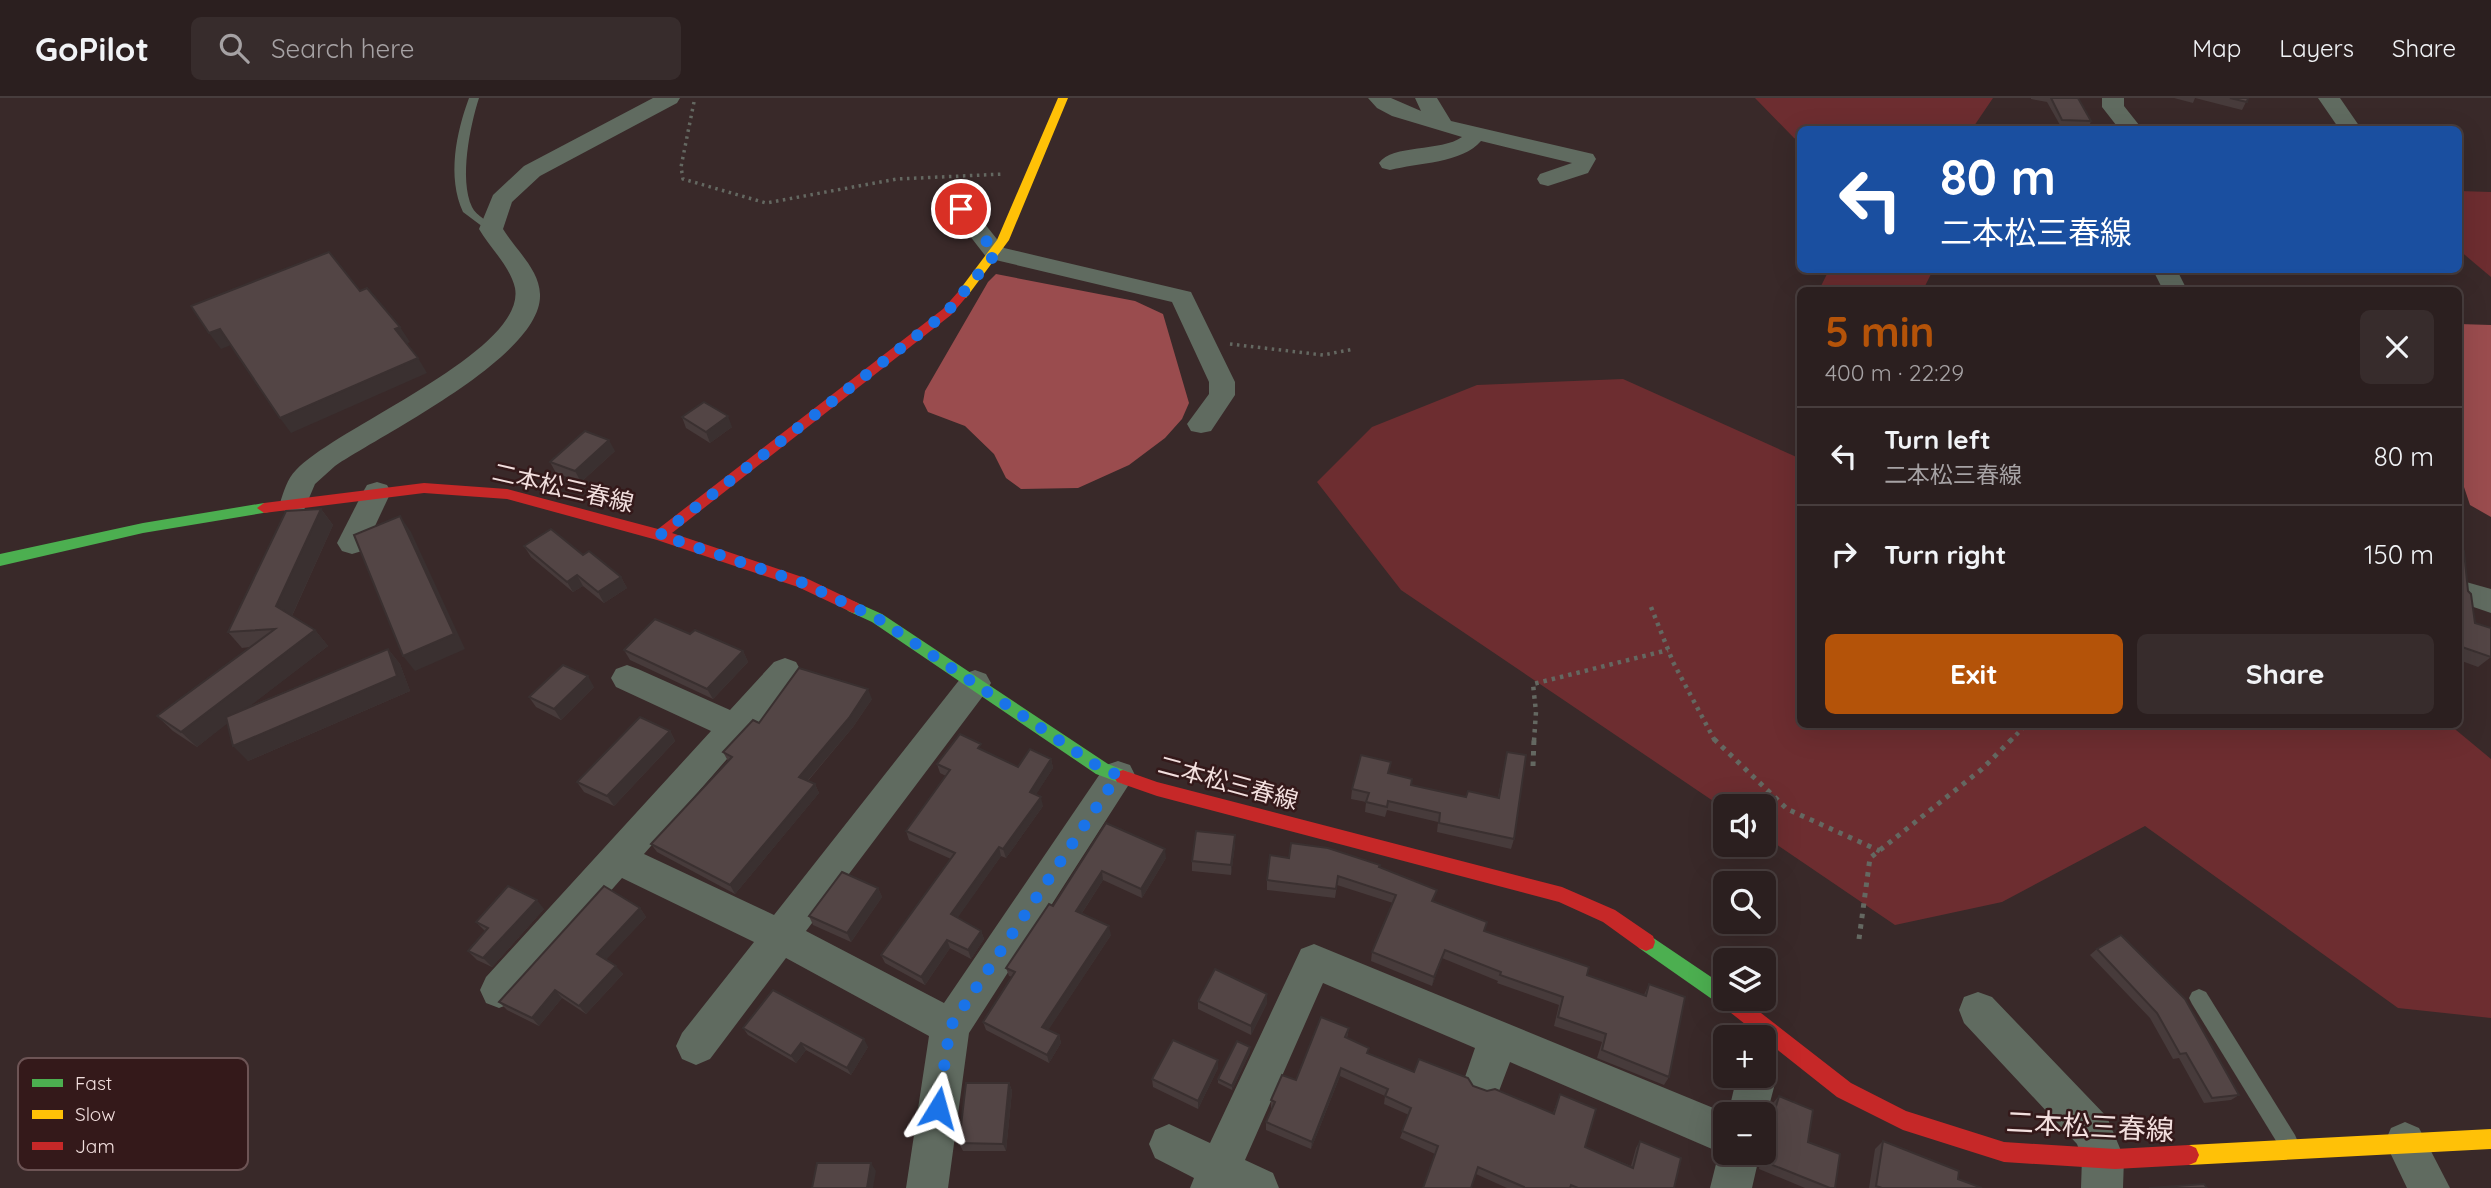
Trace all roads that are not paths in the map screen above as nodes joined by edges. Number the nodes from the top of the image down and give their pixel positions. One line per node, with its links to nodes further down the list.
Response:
1 (474, 98): 15 (lane)
2 (669, 98): 15 (street)
3 (1063, 98): 16 (main road)
4 (1379, 98): 8 (street)
5 (1426, 98): 8 (street)
6 (2113, 98): 9 (street)
7 (2329, 98): 10 (street)
8 (1439, 121): 11 (street)
9 (2129, 126)
10 (2348, 126)
11 (1476, 134): 12 (street); 13 (street)
12 (1390, 163)
13 (1548, 179)
14 (961, 209): 16 (street)
15 (491, 229): 19 (street)
16 (996, 253): 17 (street); 20 (main road)
17 (1201, 424)
18 (377, 492): 19 (main road, 二本松三春線); 20 (main road, 二本松三春線); 21 (street)
19 (293, 503): 22 (main road, 二本松三春線)
20 (660, 535): 27 (main road, 二本松三春線)
21 (352, 543)
22 (0, 560)
23 (2462, 592): 24 (street)
24 (2491, 601)
25 (785, 671): 28 (street)
26 (627, 678): 28 (street)
27 (975, 683): 29 (main road, 二本松三春線); 31 (street)
28 (735, 727): 30 (street)
29 (1118, 775): 32 (main road, 二本松三春線); 38 (street)
30 (617, 858): 31 (street); 33 (street)
31 (780, 936): 38 (street); 41 (street)
32 (1713, 988)
33 (499, 990)
34 (2199, 998): 47 (lane)
35 (1978, 1010): 49 (street)
36 (1740, 1011): 37 (main road, 二本松三春線)
37 (1754, 1025)
38 (950, 1027): 51 (street)
39 (1498, 1038): 42 (street); 43 (street); 50 (street)
40 (1776, 1044): 49 (main road, 二本松三春線)
41 (696, 1046)
42 (1485, 1077)
43 (1713, 1129)
44 (2491, 1139): 45 (main road, 二本松三春線)
45 (2405, 1142): 47 (main road, 二本松三春線); 54 (street)
46 (1169, 1144): 50 (street)
47 (2293, 1150): 49 (main road, 二本松三春線)
48 (1736, 1165): 53 (street)
49 (2102, 1173)
50 (1215, 1179): 52 (street)
51 (927, 1188)
52 (1258, 1188)
53 (1731, 1188)
54 (2429, 1188)

